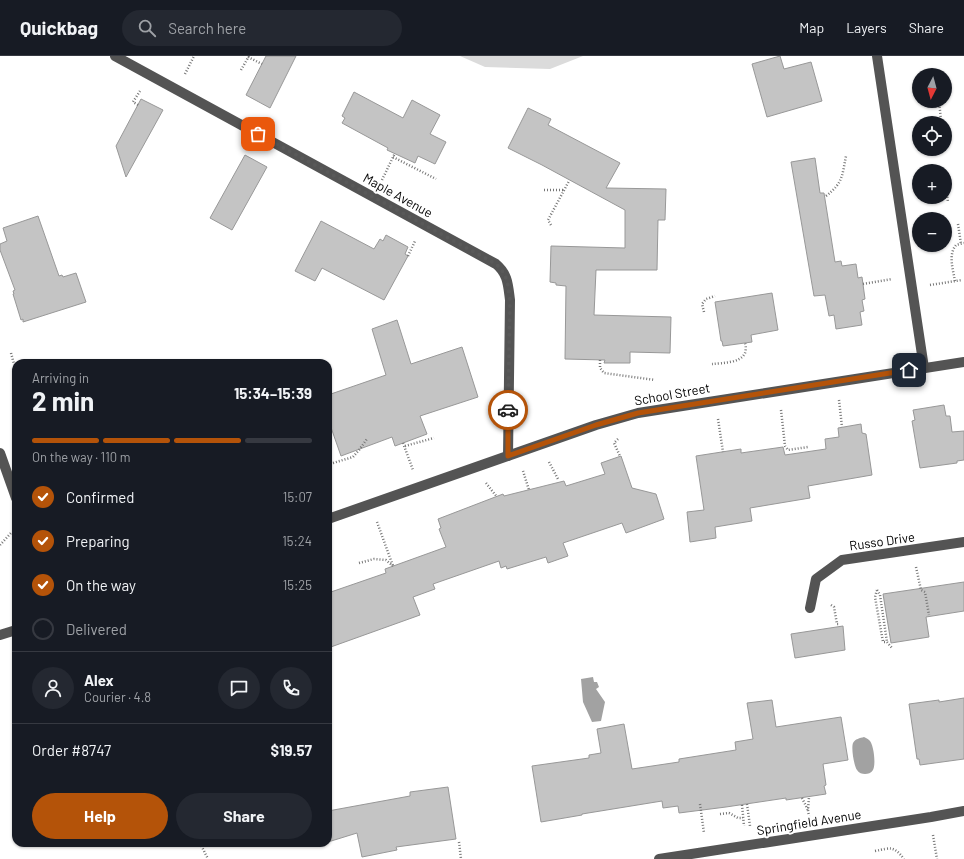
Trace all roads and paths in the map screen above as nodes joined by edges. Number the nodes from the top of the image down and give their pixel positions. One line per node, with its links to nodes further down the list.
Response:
1 (115, 56): 14 (street, Maple Avenue)
2 (877, 56): 18 (street)
3 (249, 57): 4 (path); 5 (path)
4 (262, 64)
5 (242, 70)
6 (395, 153): 8 (path)
7 (846, 156): 13 (path)
8 (393, 157): 9 (path); 14 (path)
9 (436, 179)
10 (569, 181): 12 (path)
11 (544, 190): 12 (path)
12 (564, 190): 16 (path)
13 (826, 196)
14 (374, 197): 45 (street, Maple Avenue)
15 (958, 224): 17 (path)
16 (551, 225)
17 (963, 244): 20 (path)
18 (910, 277): 21 (path); 22 (street)
19 (962, 280): 20 (path)
20 (955, 281): 22 (path)
21 (863, 284)
22 (912, 288): 31 (street)
23 (716, 296): 24 (path)
24 (704, 312)
25 (746, 343): 30 (path)
26 (12, 353): 27 (path)
27 (13, 359)
28 (600, 360): 32 (path)
29 (964, 362): 31 (street, School Street)
30 (712, 364)
31 (924, 368): 33 (street, School Street)
32 (655, 380)
33 (836, 382): 34 (street, School Street); 36 (path)
34 (778, 390): 35 (street, School Street); 42 (path)
35 (716, 400): 43 (path); 45 (street, School Street)
36 (842, 427)
37 (434, 438): 41 (path)
38 (619, 438): 46 (path)
39 (367, 439): 47 (path)
40 (403, 442): 41 (path)
41 (405, 446): 48 (path)
42 (808, 447)
43 (722, 452)
44 (0, 453): 49 (street)
45 (508, 456): 50 (street, School Street)
46 (620, 456)
47 (333, 463)
48 (411, 464)
49 (12, 487)
50 (371, 504): 51 (street, School Street); 56 (path)
51 (332, 519)
52 (12, 533): 54 (path)
53 (964, 542): 55 (street, Russo Drive)
54 (0, 545)
55 (913, 549): 57 (street, Russo Drive); 58 (path)
56 (359, 563)
57 (810, 608)
58 (929, 615)
59 (12, 631): 60 (street)
60 (0, 635)
61 (887, 642): 61 (path); 62 (path)
62 (892, 648)
63 (809, 797): 64 (path)
64 (802, 798)
65 (700, 804): 69 (path)
66 (964, 811): 73 (street, Springfield Avenue)
67 (720, 814): 68 (path)
68 (743, 818)
69 (703, 829)
70 (459, 842): 75 (path)
71 (202, 847): 74 (path)
72 (875, 851): 77 (path)
73 (725, 854): 76 (street, Springfield Avenue)
74 (208, 859)
75 (462, 859)
76 (659, 859)
77 (904, 859)

